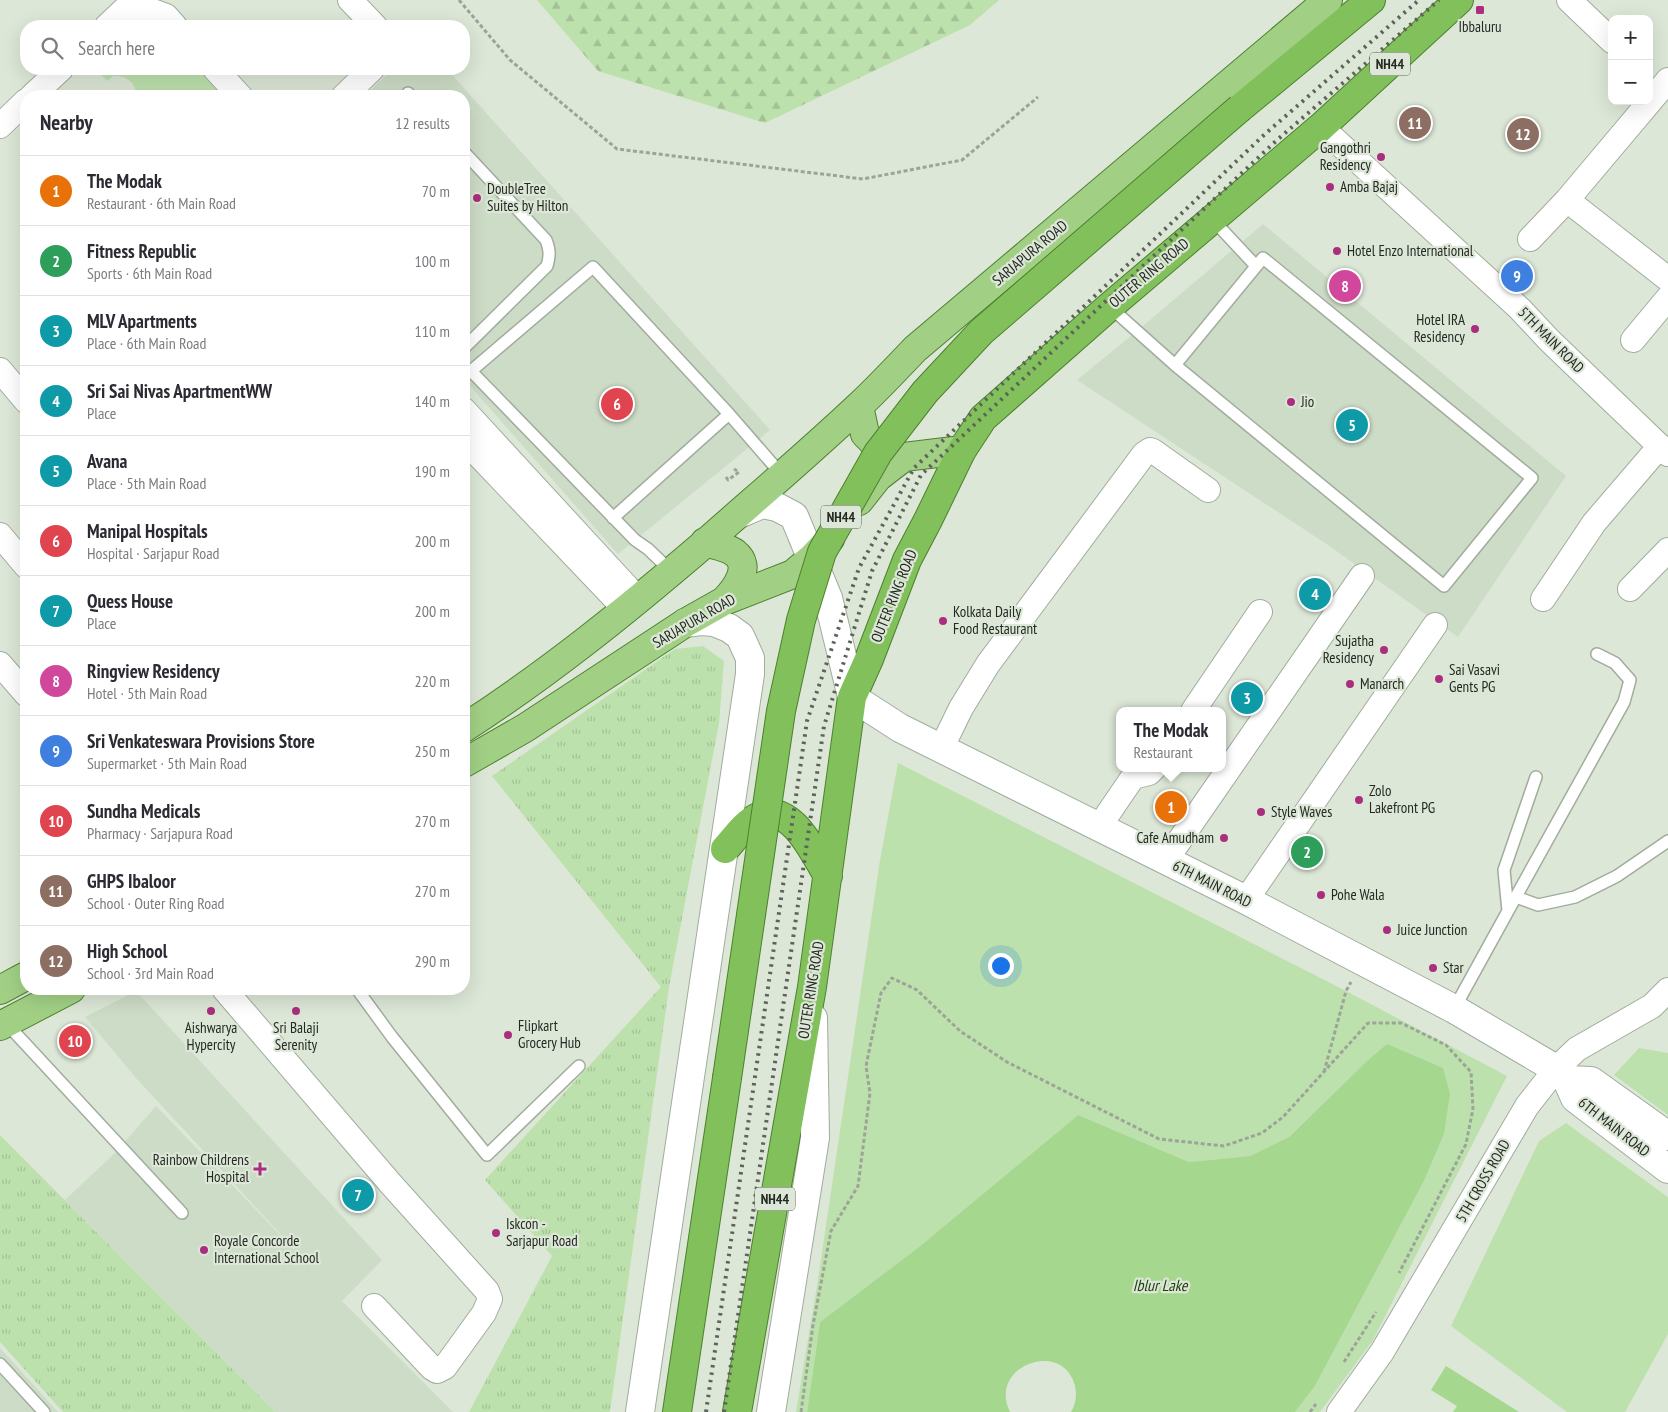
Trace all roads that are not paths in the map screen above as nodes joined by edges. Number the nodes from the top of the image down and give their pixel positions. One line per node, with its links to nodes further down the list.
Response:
1 (350, 0): 9 (street)
2 (370, 0): 10 (street)
3 (1328, 0): 35 (main road, SARJAPURA ROAD)
4 (1371, 0): 96 (highway, NH44, bridge)
5 (1459, 0): 21 (highway, OUTER RING ROAD / NH44)
6 (1569, 0): 11 (street)
7 (113, 20): 8 (street)
8 (170, 20)
9 (369, 20)
10 (383, 20)
11 (1608, 37)
12 (55, 75): 16 (street)
13 (221, 75): 17 (street)
14 (366, 75): 18 (street)
15 (1662, 85): 23 (street)
16 (38, 90)
17 (234, 90)
18 (350, 90)
19 (20, 107): 20 (street)
20 (0, 126)
21 (1321, 127): 24 (highway, OUTER RING ROAD / NH44); 40 (street, 5TH MAIN ROAD)
22 (470, 158): 31 (lane)
23 (1567, 200): 25 (street); 27 (street)
24 (1212, 219): 26 (lane); 29 (highway, OUTER RING ROAD / NH44)
25 (1530, 239)
26 (1256, 266): 32 (lane); 32 (lane)
27 (1668, 279)
28 (1668, 298): 30 (street)
29 (1109, 306): 32 (lane); 39 (highway, OUTER RING ROAD / NH44)
30 (1632, 340)
31 (470, 342)
32 (1175, 365)
33 (0, 370): 34 (street)
34 (20, 394)
35 (859, 406): 41 (main road); 42 (main road, SARJAPURA ROAD)
36 (729, 414): 42 (lane); 45 (lane); 45 (lane)
37 (470, 417): 56 (street)
38 (470, 446): 56 (street)
39 (962, 450): 41 (main road); 63 (highway, OUTER RING ROAD / NH44)
40 (1664, 450): 54 (street)
41 (904, 457): 49 (main road, SARJAPURA ROAD)
42 (782, 475): 44 (main road, SARJAPURA ROAD)
43 (1208, 490): 66 (street)
44 (739, 514): 47 (main road, SARJAPURA ROAD); 49 (street)
45 (613, 518): 51 (lane)
46 (0, 535): 50 (street)
47 (705, 542): 51 (main road); 55 (main road)
48 (1668, 550): 53 (street)
49 (812, 558): 55 (main road, SARJAPURA ROAD); 63 (street)
50 (20, 559)
51 (672, 572): 56 (main road)
52 (1362, 576): 73 (street)
53 (1630, 589)
54 (1543, 599)
55 (724, 601): 58 (main road, SARJAPURA ROAD)
56 (632, 605): 65 (main road)
57 (1260, 612): 64 (street)
58 (684, 623): 67 (main road, SARJAPURA ROAD); 72 (street)
59 (1435, 625): 76 (street)
60 (1597, 654): 75 (lane)
61 (0, 664): 62 (street)
62 (20, 687)
63 (852, 697): 66 (street, 6TH MAIN ROAD); 74 (highway, OUTER RING ROAD / NH44)
64 (1196, 707)
65 (470, 724)
66 (941, 748): 70 (street, 6TH MAIN ROAD)
67 (470, 760)
68 (1150, 772): 70 (street)
69 (1536, 777): 77 (lane)
70 (1099, 827): 73 (street, 6TH MAIN ROAD)
71 (1668, 841): 75 (lane)
72 (725, 849): 74 (highway); 95 (street)
73 (1166, 860): 76 (street, 6TH MAIN ROAD)
74 (828, 876): 79 (highway, OUTER RING ROAD / NH44)
75 (1516, 897): 77 (lane)
76 (1246, 900): 85 (street, 6TH MAIN ROAD)
77 (1508, 912): 85 (lane)
78 (20, 979): 80 (main road)
79 (812, 987): 97 (highway, OUTER RING ROAD / NH44); 98 (street)
80 (0, 990)
81 (1668, 990): 88 (street, 5TH CROSS ROAD)
82 (60, 995): 86 (main road)
83 (229, 995): 92 (street)
84 (361, 995): 87 (lane)
85 (1454, 1009): 88 (street, 6TH MAIN ROAD)
86 (3, 1025): 91 (lane)
87 (578, 1066)
88 (1562, 1075): 89 (street, 6TH MAIN ROAD); 90 (street, 6TH MAIN ROAD); 99 (street, 5TH CROSS ROAD)
89 (1668, 1136)
90 (1668, 1169)
91 (182, 1213)
92 (374, 1306)
93 (0, 1364): 94 (lane)
94 (44, 1412)
95 (640, 1412)
96 (677, 1412)
97 (737, 1412)
98 (772, 1412)
99 (1339, 1412)

